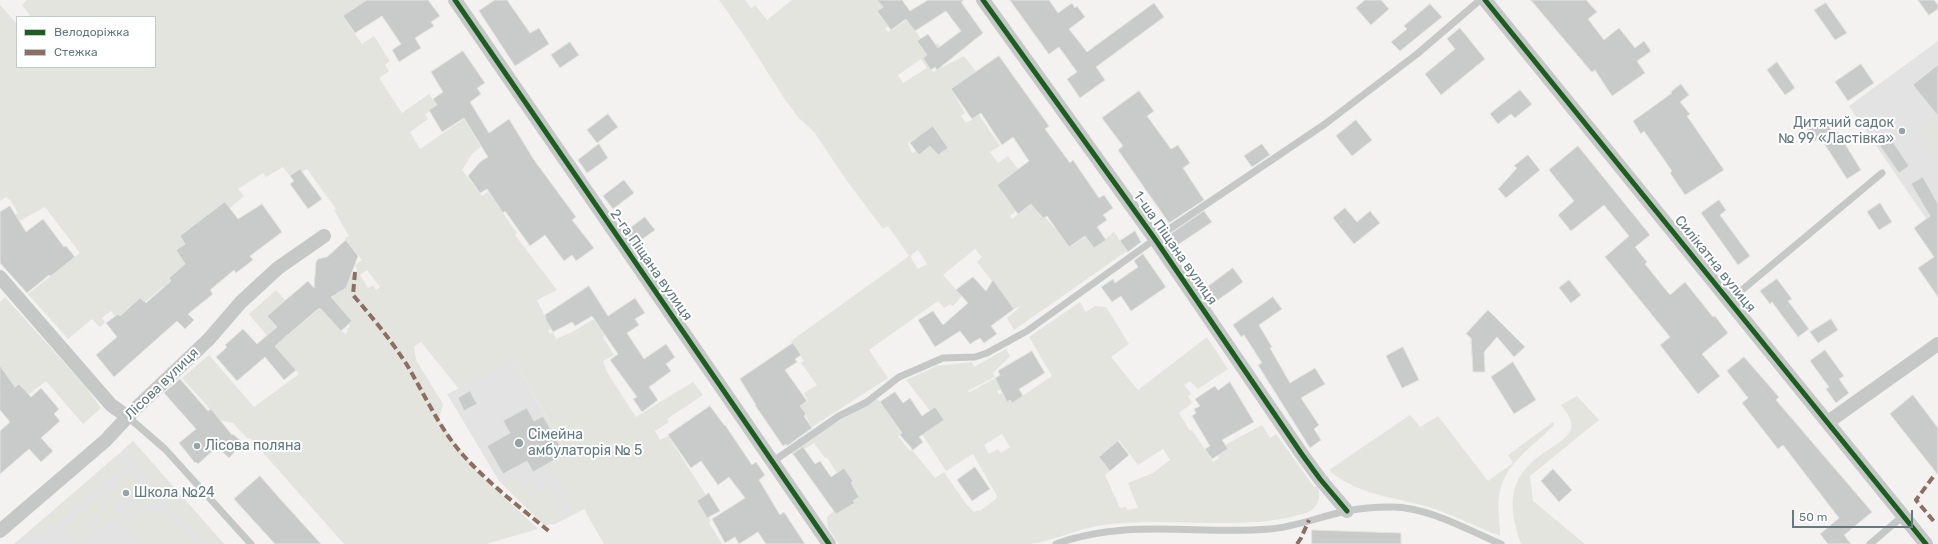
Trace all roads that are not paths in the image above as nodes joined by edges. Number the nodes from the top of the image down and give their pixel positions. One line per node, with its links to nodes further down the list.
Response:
1 (455, 0): 13 (street, 2-га Піщана вулиця)
2 (983, 0): 7 (street, 1-ша Піщана вулиця)
3 (1480, 0): 7 (lane)
4 (1485, 0): 9 (street, Силікатна вулиця)
5 (1882, 173): 9 (lane)
6 (324, 236): 11 (street, Лісова вулиця)
7 (1155, 239): 13 (lane); 14 (street, 1-ша Піщана вулиця)
8 (0, 277): 11 (street)
9 (1730, 300): 12 (street, Силікатна вулиця)
10 (1938, 344): 12 (street)
11 (128, 417): 16 (street, Лісова вулиця); 17 (lane)
12 (1828, 422): 15 (street, Силікатна вулиця)
13 (772, 462): 18 (street, 2-га Піщана вулиця)
14 (1347, 511): 19 (lane); 20 (lane)
15 (1903, 516): 21 (lane); 22 (street, Силікатна вулиця)
16 (0, 531)
17 (251, 544)
18 (829, 544)
19 (1056, 544)
20 (1501, 544)
21 (1870, 544)
22 (1926, 544)

